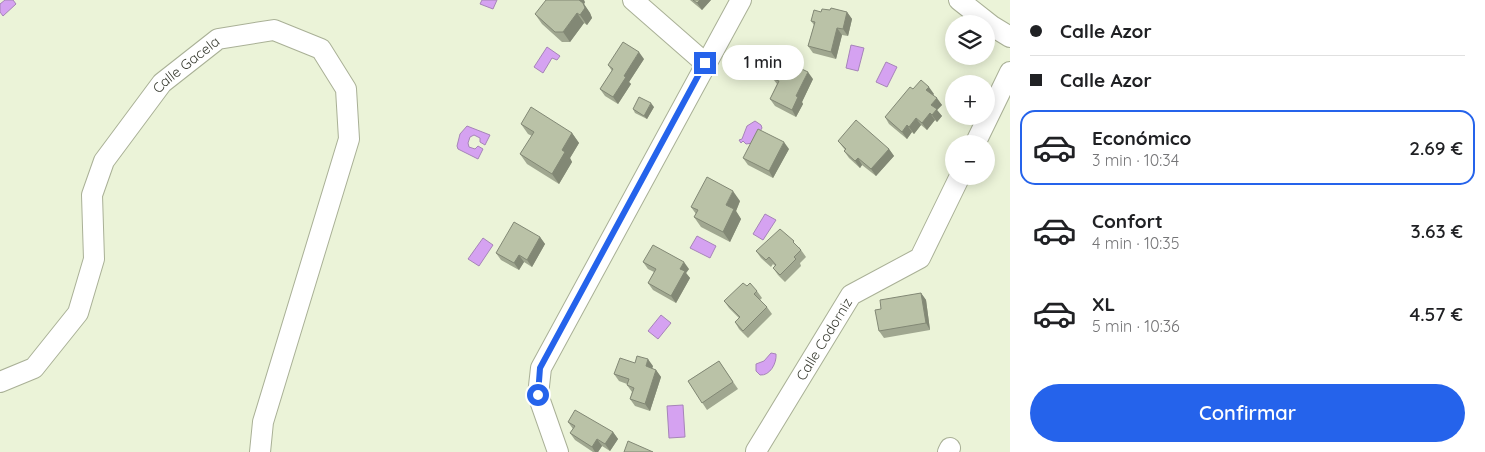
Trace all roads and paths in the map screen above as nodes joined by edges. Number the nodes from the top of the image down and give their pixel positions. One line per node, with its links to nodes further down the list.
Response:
1 (633, 0): 5 (street)
2 (741, 0): 5 (street)
3 (959, 0): 4 (street)
4 (1010, 37)
5 (705, 63): 12 (street)
6 (1010, 72): 7 (street)
7 (979, 135)
8 (956, 185): 10 (street, Calle Codorniz)
9 (0, 382): 11 (street, Calle Gacela)
10 (756, 451)
11 (260, 452)
12 (558, 452)

